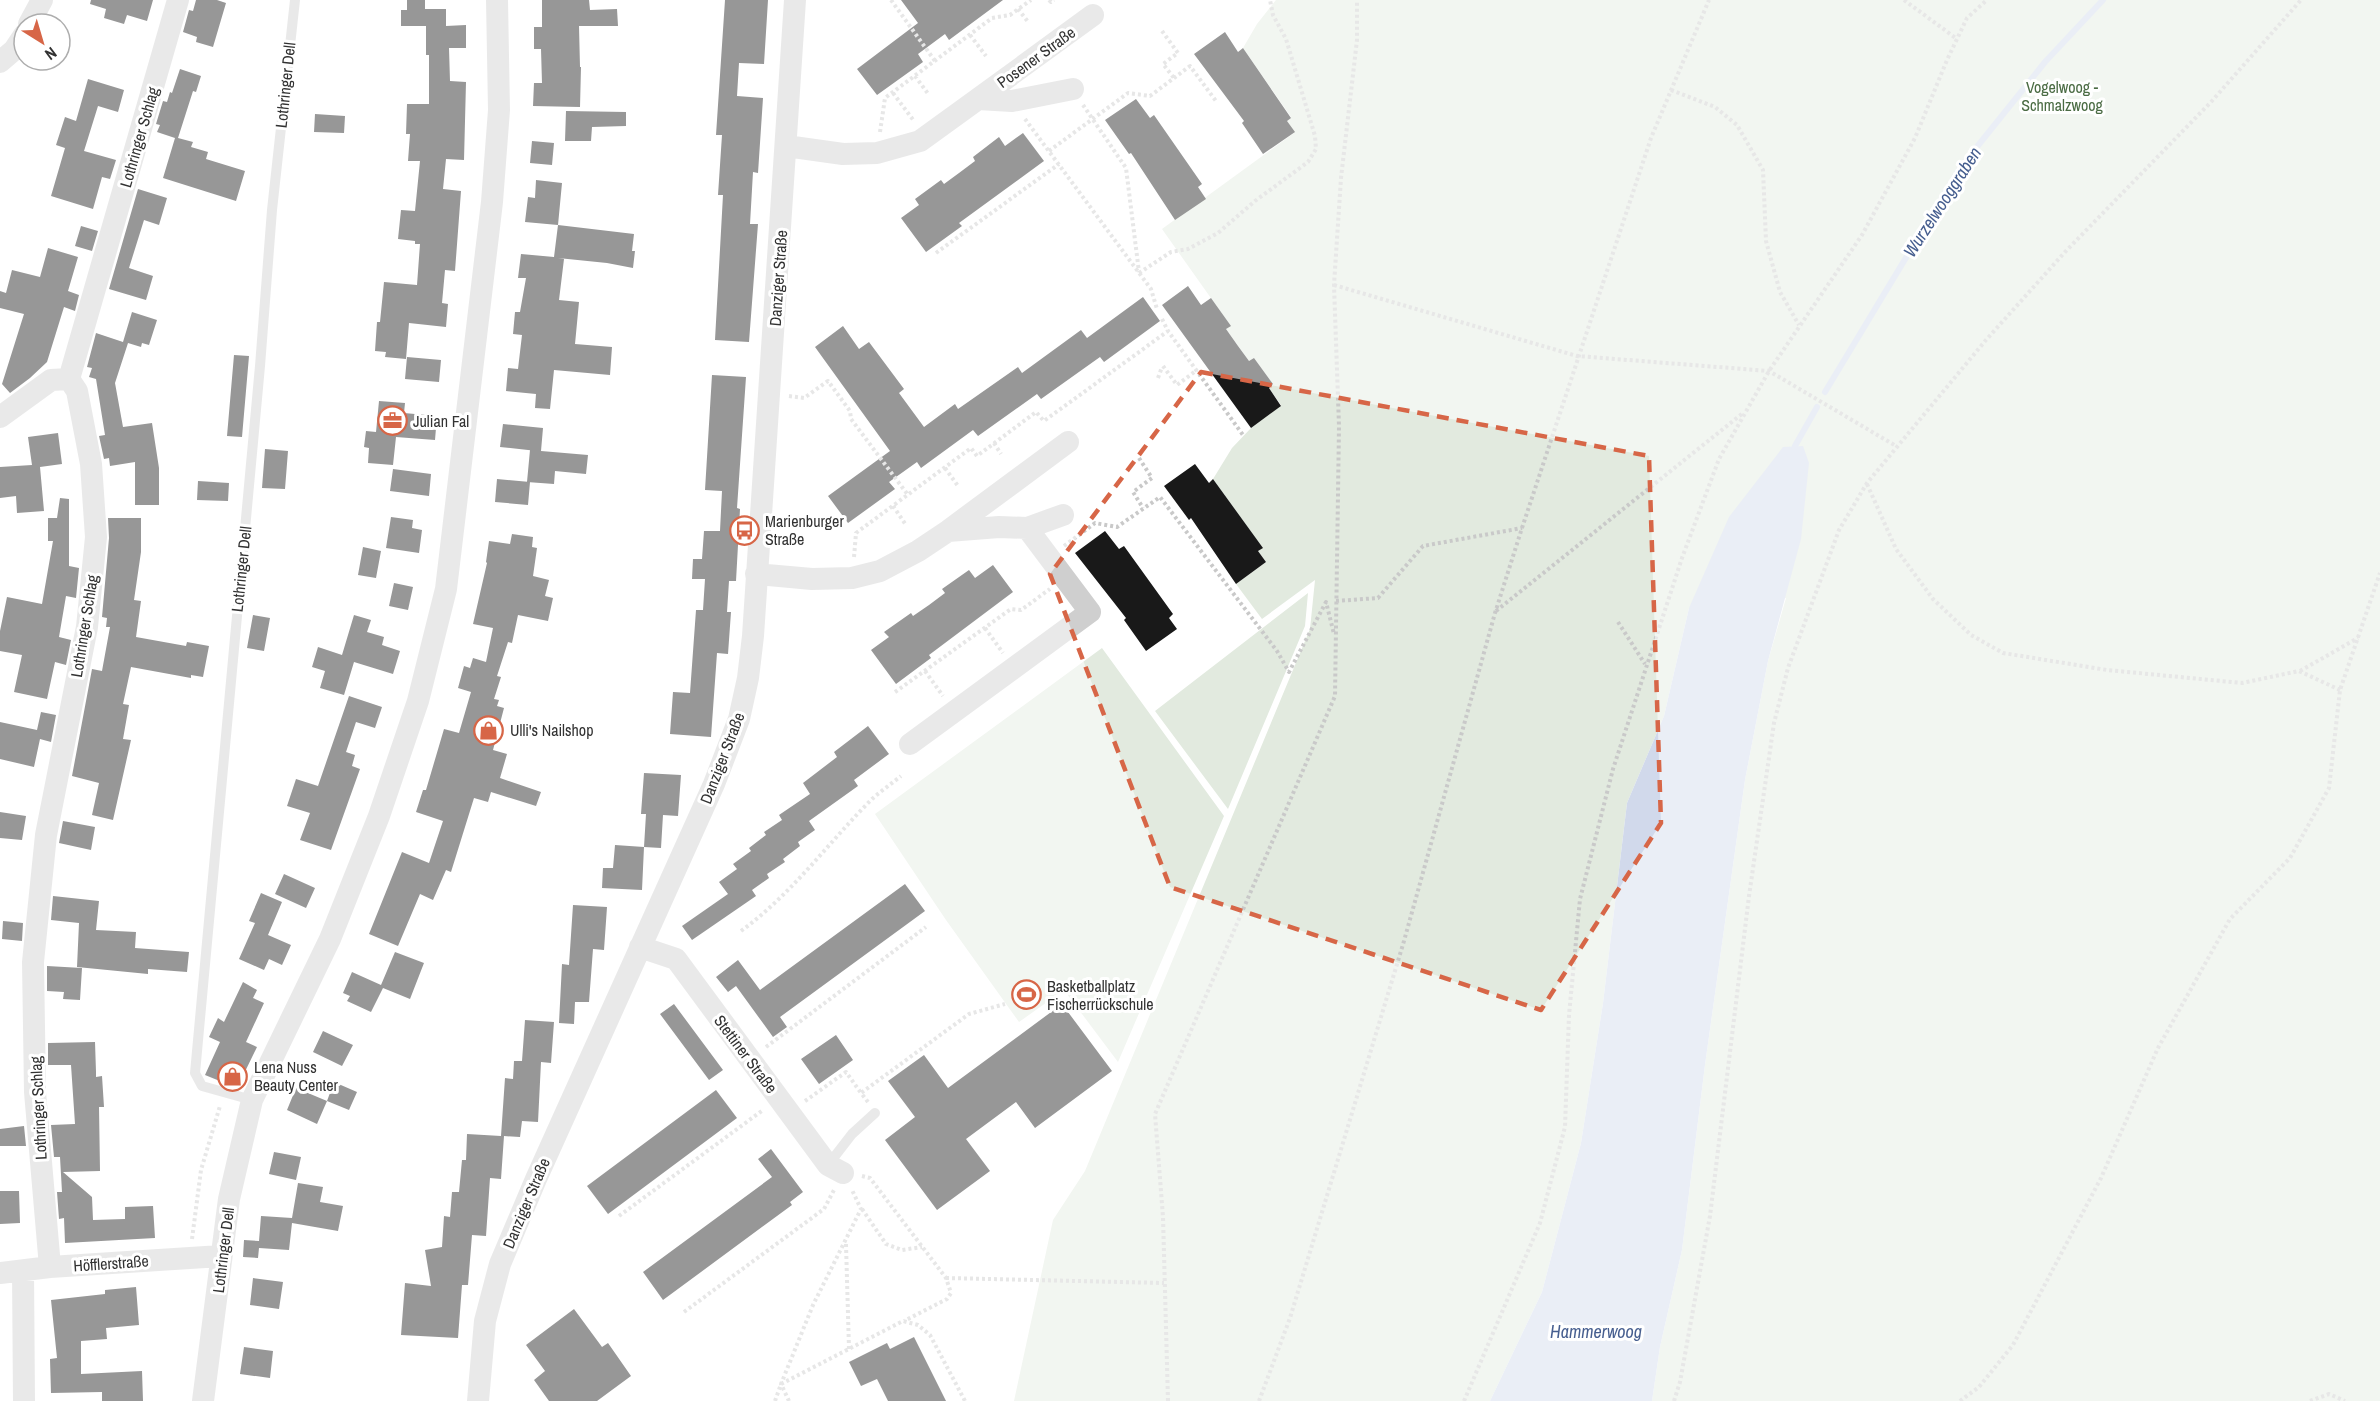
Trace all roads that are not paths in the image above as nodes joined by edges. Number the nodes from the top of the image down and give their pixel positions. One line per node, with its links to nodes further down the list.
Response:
1 (178, 0): 11 (street, Lothringer Schlag)
2 (295, 0): 20 (lane, Lothringer Dell)
3 (497, 0): 20 (street, Lothringer Dell)
4 (795, 0): 10 (street, Danziger Straße)
5 (1094, 15): 9 (street, Posener Straße)
6 (12, 52): 7 (street)
7 (0, 62)
8 (1073, 89): 9 (street, Posener Straße)
9 (978, 99): 10 (street, Posener Straße)
10 (786, 146): 17 (street, Danziger Straße)
11 (69, 379): 12 (street); 24 (street, Lothringer Schlag)
12 (0, 417)
13 (1068, 442): 16 (street)
14 (1063, 515): 15 (street)
15 (1027, 528): 16 (street); 18 (street)
16 (948, 531): 17 (street)
17 (756, 574): 19 (street, Danziger Straße)
18 (910, 744)
19 (640, 947): 22 (street, Stettiner Straße); 29 (street, Danziger Straße)
20 (252, 1100): 23 (street, Lothringer Dell)
21 (875, 1113): 22 (lane)
22 (836, 1169)
23 (222, 1256): 24 (street, Höfflerstraße); 28 (street, Lothringer Dell)
24 (50, 1267): 25 (street, Höfflerstraße)
25 (23, 1271): 26 (street, Höfflerstraße); 27 (street)
26 (0, 1273)
27 (24, 1401)
28 (203, 1401)
29 (478, 1401)

